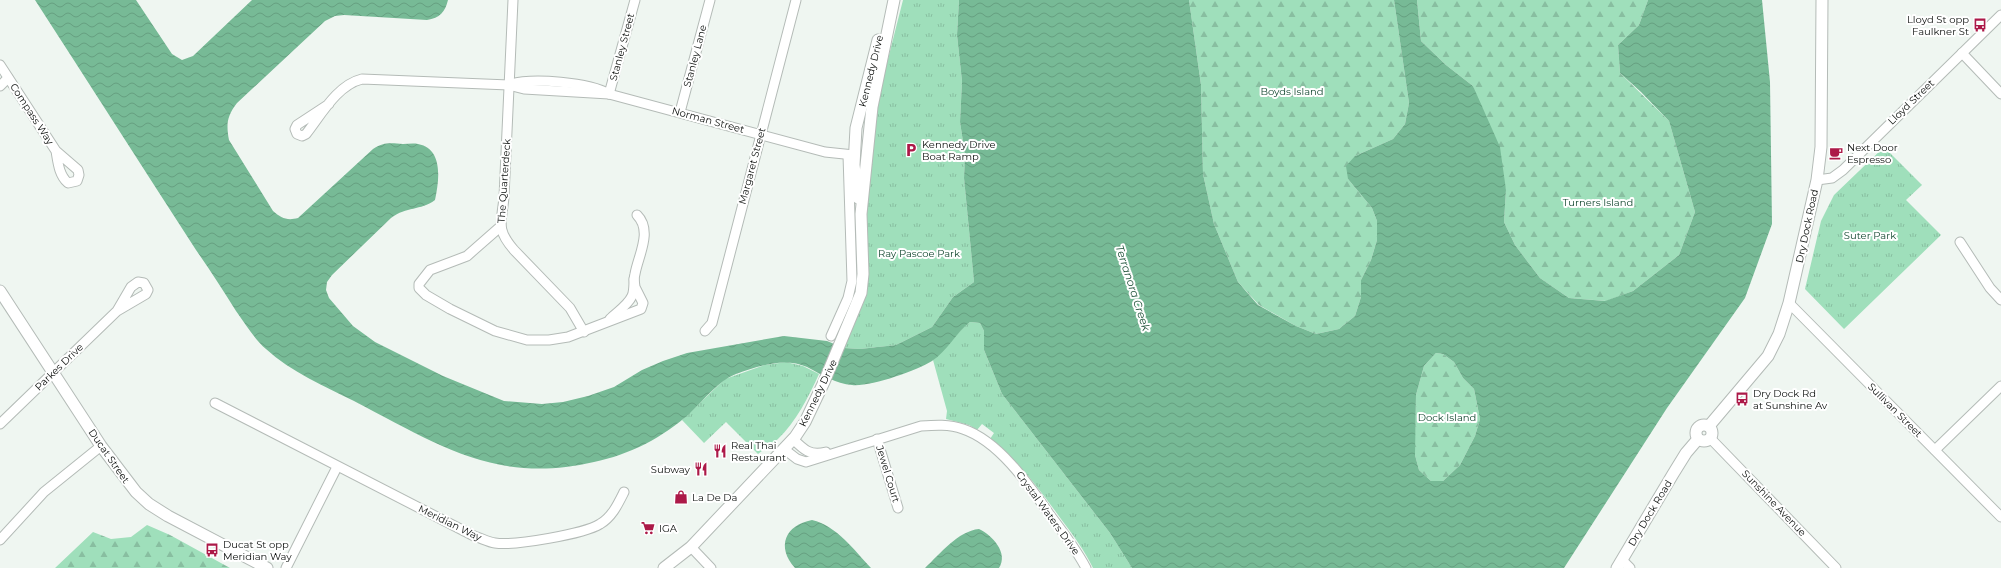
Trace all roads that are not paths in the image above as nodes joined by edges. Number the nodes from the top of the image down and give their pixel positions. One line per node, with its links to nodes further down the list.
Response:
1 (513, 0): 12 (street, The Quarterdeck)
2 (635, 0): 15 (street, Stanley Street)
3 (710, 0): 18 (street, Stanley Lane)
4 (796, 0): 19 (street, Margaret Street)
5 (889, 0): 21 (street, Kennedy Drive)
6 (894, 0): 14 (street, Kennedy Drive)
7 (1822, 0): 22 (street, Dry Dock Road)
8 (2001, 15): 9 (street, Lloyd Street)
9 (1962, 53): 16 (street); 22 (street, Lloyd Street)
10 (0, 65): 11 (street, Compass Way)
11 (8, 78): 13 (street, Compass Way); 20 (street, Compass Way)
12 (509, 85): 15 (street, Norman Street); 17 (street, Norman Street); 25 (street, The Quarterdeck)
13 (0, 86)
14 (875, 92): 21 (street); 23 (street, Kennedy Drive)
15 (609, 94): 18 (street, Norman Street)
16 (2001, 94)
17 (329, 104)
18 (680, 112): 19 (street, Norman Street)
19 (760, 134): 21 (street, Norman Street); 33 (street, Margaret Street)
20 (56, 151)
21 (851, 155): 23 (street, Kennedy Drive); 35 (street)
22 (1817, 180): 30 (street, Dry Dock Road)
23 (861, 214): 41 (street, Kennedy Drive)
24 (637, 215): 27 (street)
25 (500, 228): 34 (street, The Quarterdeck); 34 (street)
26 (1960, 242): 29 (street)
27 (634, 279): 32 (street); 32 (street)
28 (0, 291): 36 (street, Ducat Street)
29 (2001, 300)
30 (1789, 303): 40 (street, Dry Dock Road); 48 (street, Sullivan Street)
31 (117, 311): 36 (street, Parkes Drive)
32 (600, 325): 34 (street)
33 (705, 331)
34 (584, 332)
35 (831, 336)
36 (53, 373): 39 (street, Parkes Drive); 45 (street, Ducat Street)
37 (2001, 386): 48 (street)
38 (215, 403): 49 (street, Meridian Way)
39 (0, 424)
40 (1709, 426): 43 (street); 44 (street)
41 (793, 439): 46 (street, Crystal Waters Drive); 47 (street, Kennedy Drive)
42 (877, 439): 46 (street, Crystal Waters Drive); 51 (street, Jewel Court); 60 (street, Crystal Waters Drive)
43 (1698, 439): 44 (street); 55 (street, Dry Dock Road)
44 (1711, 439): 62 (street, Sunshine Avenue)
45 (101, 446): 53 (street); 56 (street, Ducat Street)
46 (853, 446): 47 (street, Crystal Waters Drive)
47 (784, 449): 54 (street, Kennedy Drive)
48 (1935, 450): 52 (street, Sullivan Street)
49 (338, 467): 50 (street, Meridian Way); 57 (street)
50 (624, 492)
51 (898, 508)
52 (2001, 517)
53 (0, 540)
54 (691, 547): 58 (street, Kennedy Drive); 59 (street)
55 (1619, 564): 61 (street)
56 (267, 568)
57 (286, 568)
58 (664, 568)
59 (711, 568)
60 (1086, 568)
61 (1630, 568)
62 (1836, 568)

